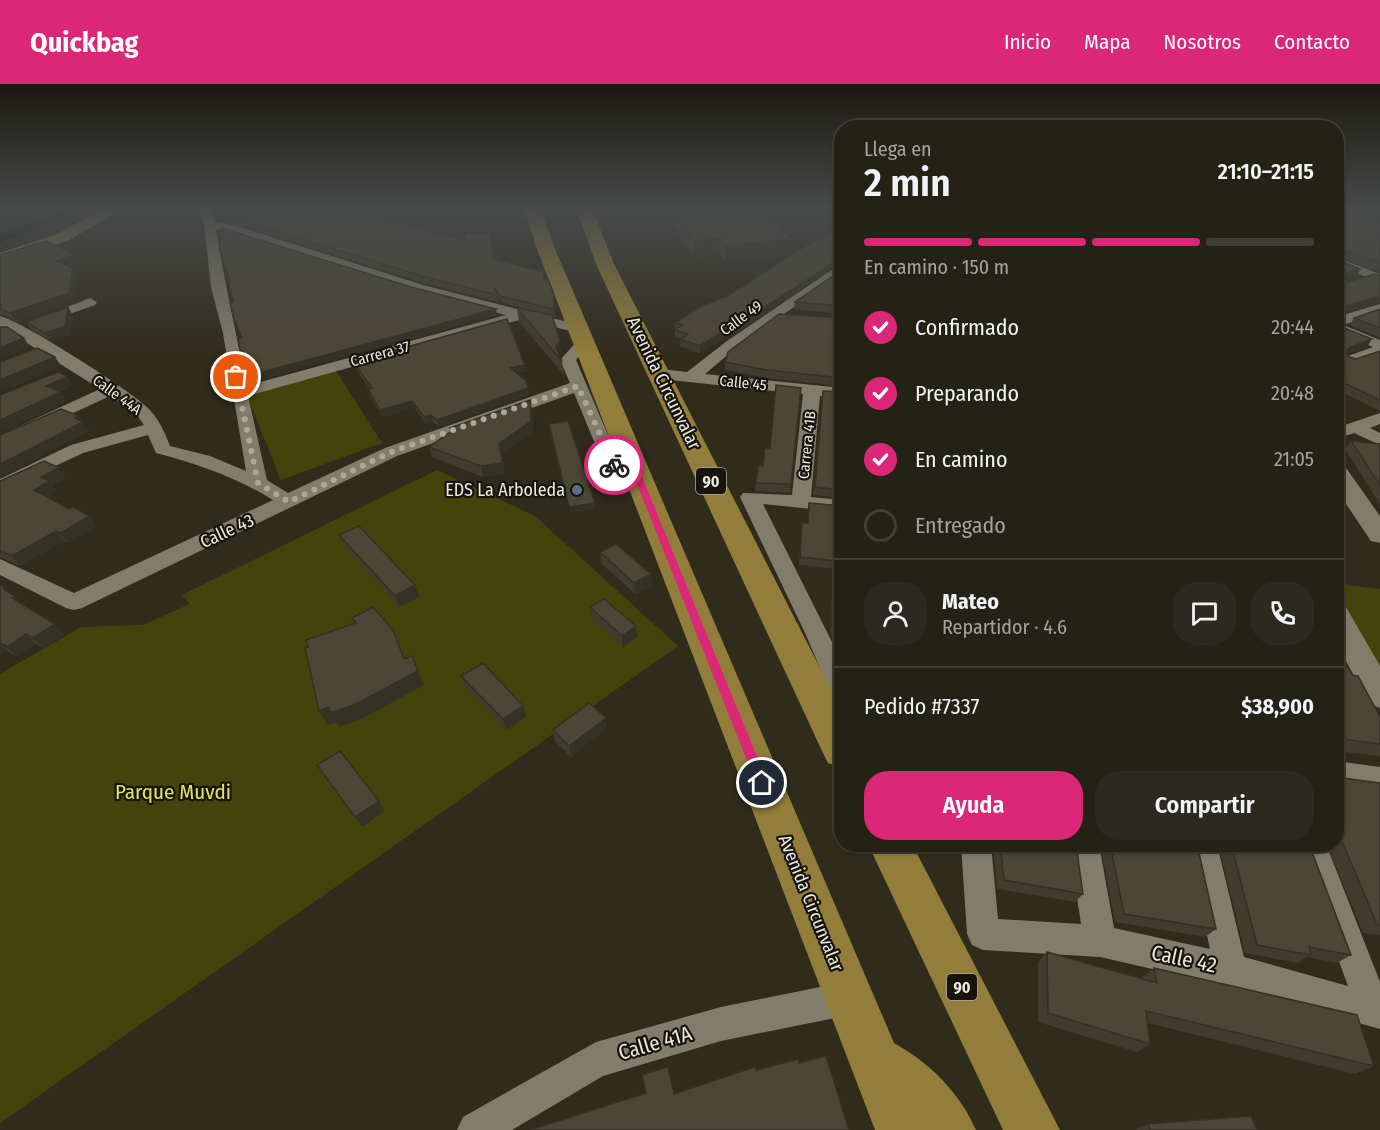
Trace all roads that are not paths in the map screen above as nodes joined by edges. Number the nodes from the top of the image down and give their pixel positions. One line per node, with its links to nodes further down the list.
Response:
1 (214, 257): 31 (street)
2 (322, 257): 11 (street)
3 (550, 257): 16 (highway, Avenida Circunvalar)
4 (602, 257): 26 (highway, Avenida Circunvalar / 90)
5 (1344, 264): 7 (street)
6 (834, 273): 10 (street, Calle 49)
7 (1380, 278)
8 (90, 302): 18 (street)
9 (1380, 309): 14 (street)
10 (774, 314): 12 (street); 26 (street, Calle 49)
11 (521, 315): 15 (street); 31 (street, Carrera 37)
12 (797, 316)
13 (0, 320): 18 (street, Calle 44A)
14 (1344, 320)
15 (543, 321): 16 (street); 16 (street)
16 (577, 327): 27 (street); 38 (highway, Avenida Circunvalar)
17 (1344, 330): 19 (street)
18 (7, 332): 20 (street, Calle 44A)
19 (1380, 345)
20 (47, 348): 22 (street); 24 (street, Calle 44A)
21 (1380, 350): 23 (street)
22 (28, 355)
23 (1350, 360)
24 (79, 367): 25 (street); 28 (street, Calle 44A)
25 (59, 375)
26 (675, 379): 29 (street, Calle 45); 49 (highway, Avenida Circunvalar / 90)
27 (578, 386): 38 (street); 43 (street, Calle 43)
28 (111, 390): 34 (street, Calle 44A); 37 (street)
29 (812, 390): 30 (street, Calle 45); 42 (street, Carrera 41B)
30 (834, 392)
31 (239, 393): 40 (street)
32 (1380, 418): 33 (street)
33 (1355, 427): 35 (street); 36 (street)
34 (154, 429): 40 (street, Calle 44A); 41 (street)
35 (1344, 431)
36 (1380, 440)
37 (0, 442)
38 (638, 477): 63 (highway, Avenida Circunvalar)
39 (1344, 482): 45 (street)
40 (258, 483): 43 (street, Calle 44A)
41 (0, 486)
42 (801, 501): 44 (street); 48 (street)
43 (289, 502): 46 (street, Calle 43)
44 (834, 505)
45 (1380, 535)
46 (0, 566)
47 (1344, 629): 50 (street)
48 (834, 673)
49 (812, 694): 51 (street); 52 (highway, Avenida Circunvalar / 90)
50 (1380, 695)
51 (834, 698)
52 (834, 736)
53 (1344, 774): 54 (street)
54 (1380, 779)
55 (895, 852): 61 (highway, 90)
56 (975, 852): 61 (street)
57 (1085, 852): 60 (street)
58 (1204, 852): 62 (street)
59 (1314, 852): 64 (street)
60 (1100, 941): 61 (street, Calle 42); 62 (street, Calle 42)
61 (968, 951): 69 (highway, 90)
62 (1231, 970): 64 (street, Calle 42)
63 (850, 998): 65 (highway, Avenida Circunvalar); 66 (street, Calle 41A)
64 (1377, 1011)
65 (875, 1061): 67 (highway, Avenida Circunvalar); 68 (highway)
66 (476, 1130)
67 (903, 1130)
68 (948, 1130)
69 (1032, 1130)

